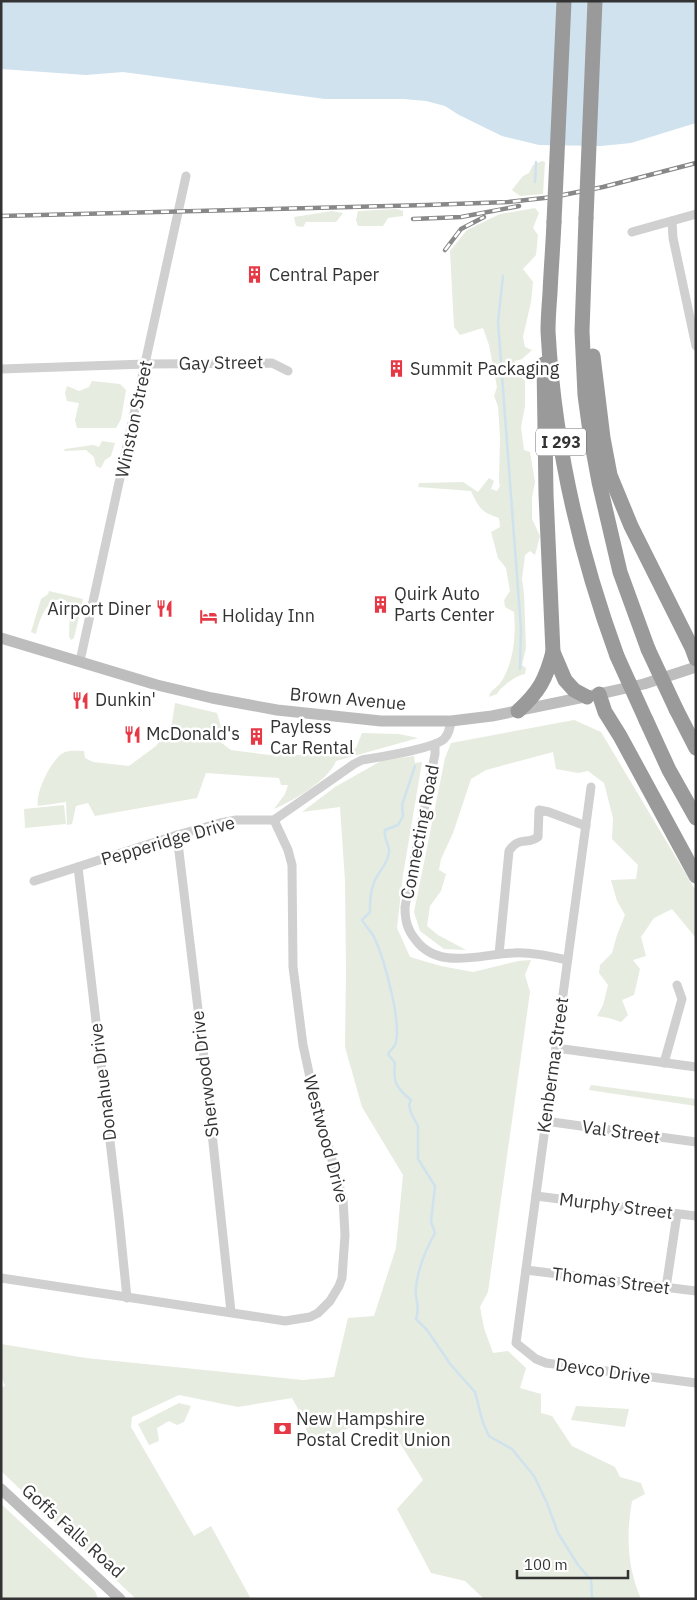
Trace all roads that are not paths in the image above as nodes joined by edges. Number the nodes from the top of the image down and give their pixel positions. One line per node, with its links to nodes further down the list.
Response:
1 (564, 1): 8 (highway, I 293, bridge)
2 (595, 1): 7 (highway, I 293, bridge)
3 (186, 176): 10 (street, Winston Street)
4 (696, 214): 5 (street)
5 (672, 221): 6 (street); 9 (street)
6 (632, 232)
7 (585, 250): 15 (highway); 22 (highway, I 293, bridge)
8 (548, 330): 14 (highway); 24 (highway, I 293, bridge)
9 (696, 346)
10 (146, 364): 11 (street, Gay Street); 12 (street, Gay Street); 16 (street, Winston Street)
11 (1, 370)
12 (288, 371)
13 (1, 638): 16 (main road, Brown Avenue)
14 (553, 652): 18 (highway); 19 (highway)
15 (696, 659)
16 (80, 661): 20 (main road, Brown Avenue)
17 (696, 667): 18 (main road, Brown Avenue)
18 (593, 696): 19 (main road, Brown Avenue); 29 (highway)
19 (518, 711): 20 (main road, Brown Avenue)
20 (451, 721): 21 (street)
21 (435, 744): 25 (street); 31 (street, Connecting Road)
22 (696, 748)
23 (591, 787): 26 (street, Kenberma Street)
24 (696, 818)
25 (274, 820): 27 (street, Pepperidge Drive); 47 (street, Westwood Drive)
26 (586, 826): 31 (street); 32 (street, Kenberma Street)
27 (177, 835): 28 (street, Pepperidge Drive); 47 (street, Sherwood Drive)
28 (78, 867): 30 (street, Pepperidge Drive); 46 (street, Donahue Drive)
29 (696, 876)
30 (34, 881)
31 (499, 954): 32 (street, Connecting Road)
32 (566, 960): 34 (street, Kenberma Street)
33 (677, 986): 35 (street)
34 (556, 1048): 35 (street); 37 (street, Kenberma Street)
35 (664, 1063): 36 (street)
36 (696, 1067)
37 (545, 1121): 38 (street, Val Street); 39 (street, Kenberma Street)
38 (696, 1142)
39 (536, 1196): 40 (street, Murphy Street); 42 (street, Kenberma Street)
40 (677, 1214): 41 (street, Murphy Street); 44 (street)
41 (696, 1216)
42 (526, 1270): 44 (street, Thomas Street); 48 (street, Kenberma Street)
43 (1, 1278): 46 (street, Westwood Drive)
44 (666, 1288): 45 (street, Thomas Street)
45 (696, 1291)
46 (127, 1298): 47 (street, Westwood Drive)
47 (231, 1312)
48 (516, 1343): 49 (street, Devco Drive)
49 (696, 1384)
50 (1, 1489): 51 (main road, Goffs Falls Road)
51 (120, 1599)

